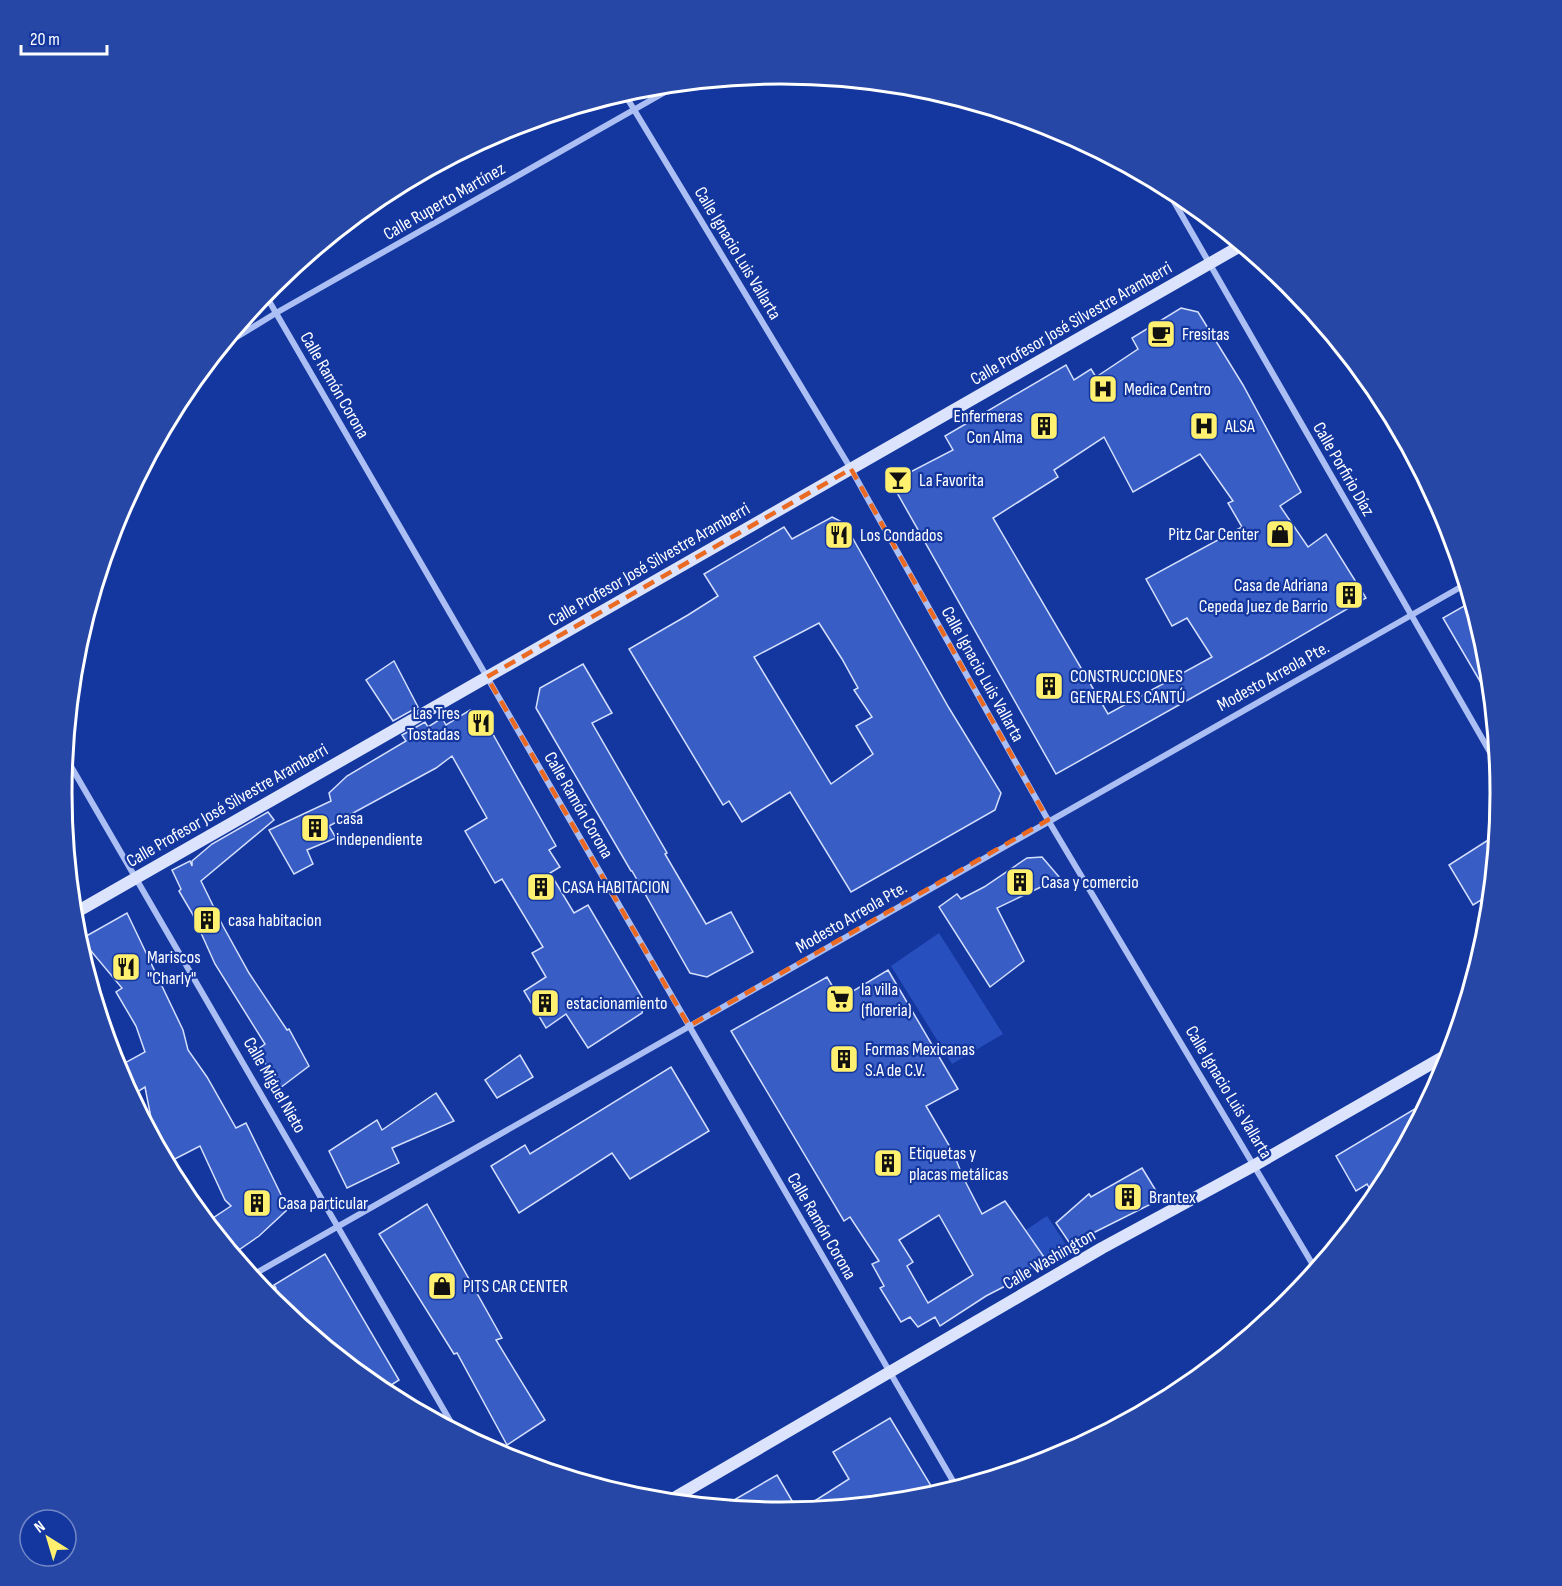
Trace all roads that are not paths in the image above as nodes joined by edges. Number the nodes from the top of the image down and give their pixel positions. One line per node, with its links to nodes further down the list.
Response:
1 (658, 95): 3 (street, Calle Ruperto Martínez)
2 (629, 101): 3 (street, Calle Ignacio Luis Vallarta)
3 (633, 109): 8 (street, Calle Ruperto Martínez); 10 (street, Calle Ignacio Luis Vallarta)
4 (1174, 203): 6 (street, Calle Porfirio Díaz)
5 (1235, 249): 6 (main road, Calle Profesor José Silvestre Aramberri)
6 (1209, 265): 10 (main road, Calle Profesor José Silvestre Aramberri); 12 (street, Calle Porfirio Díaz)
7 (270, 303): 8 (street, Calle Ramón Corona)
8 (276, 313): 9 (street, Calle Ruperto Martínez); 13 (street, Calle Ramón Corona)
9 (241, 334)
10 (851, 469): 13 (main road, Calle Profesor José Silvestre Aramberri); 16 (street, Calle Ignacio Luis Vallarta)
11 (1459, 588): 12 (street, Modesto Arreola Pte.)
12 (1412, 615): 14 (street, Calle Porfirio Díaz); 16 (street, Modesto Arreola Pte.)
13 (487, 676): 17 (main road, Calle Profesor José Silvestre Aramberri); 19 (street, Calle Ramón Corona)
14 (1488, 749)
15 (73, 770): 17 (street, Calle Miguel Nieto)
16 (1048, 820): 19 (street, Modesto Arreola Pte.); 21 (street, Calle Ignacio Luis Vallarta)
17 (137, 878): 18 (main road, Calle Profesor José Silvestre Aramberri); 22 (street, Calle Miguel Nieto)
18 (82, 909)
19 (690, 1026): 22 (street, Modesto Arreola Pte.); 25 (street, Calle Ramón Corona)
20 (1437, 1060): 21 (main road, Calle Washington)
21 (1255, 1165): 23 (street, Calle Ignacio Luis Vallarta); 25 (main road, Calle Washington)
22 (338, 1225): 24 (street, Modesto Arreola Pte.); 26 (street, Calle Miguel Nieto)
23 (1312, 1263)
24 (259, 1271)
25 (890, 1372): 27 (street, Calle Ramón Corona); 28 (main road, Calle Washington)
26 (449, 1420)
27 (953, 1481)
28 (681, 1495)

